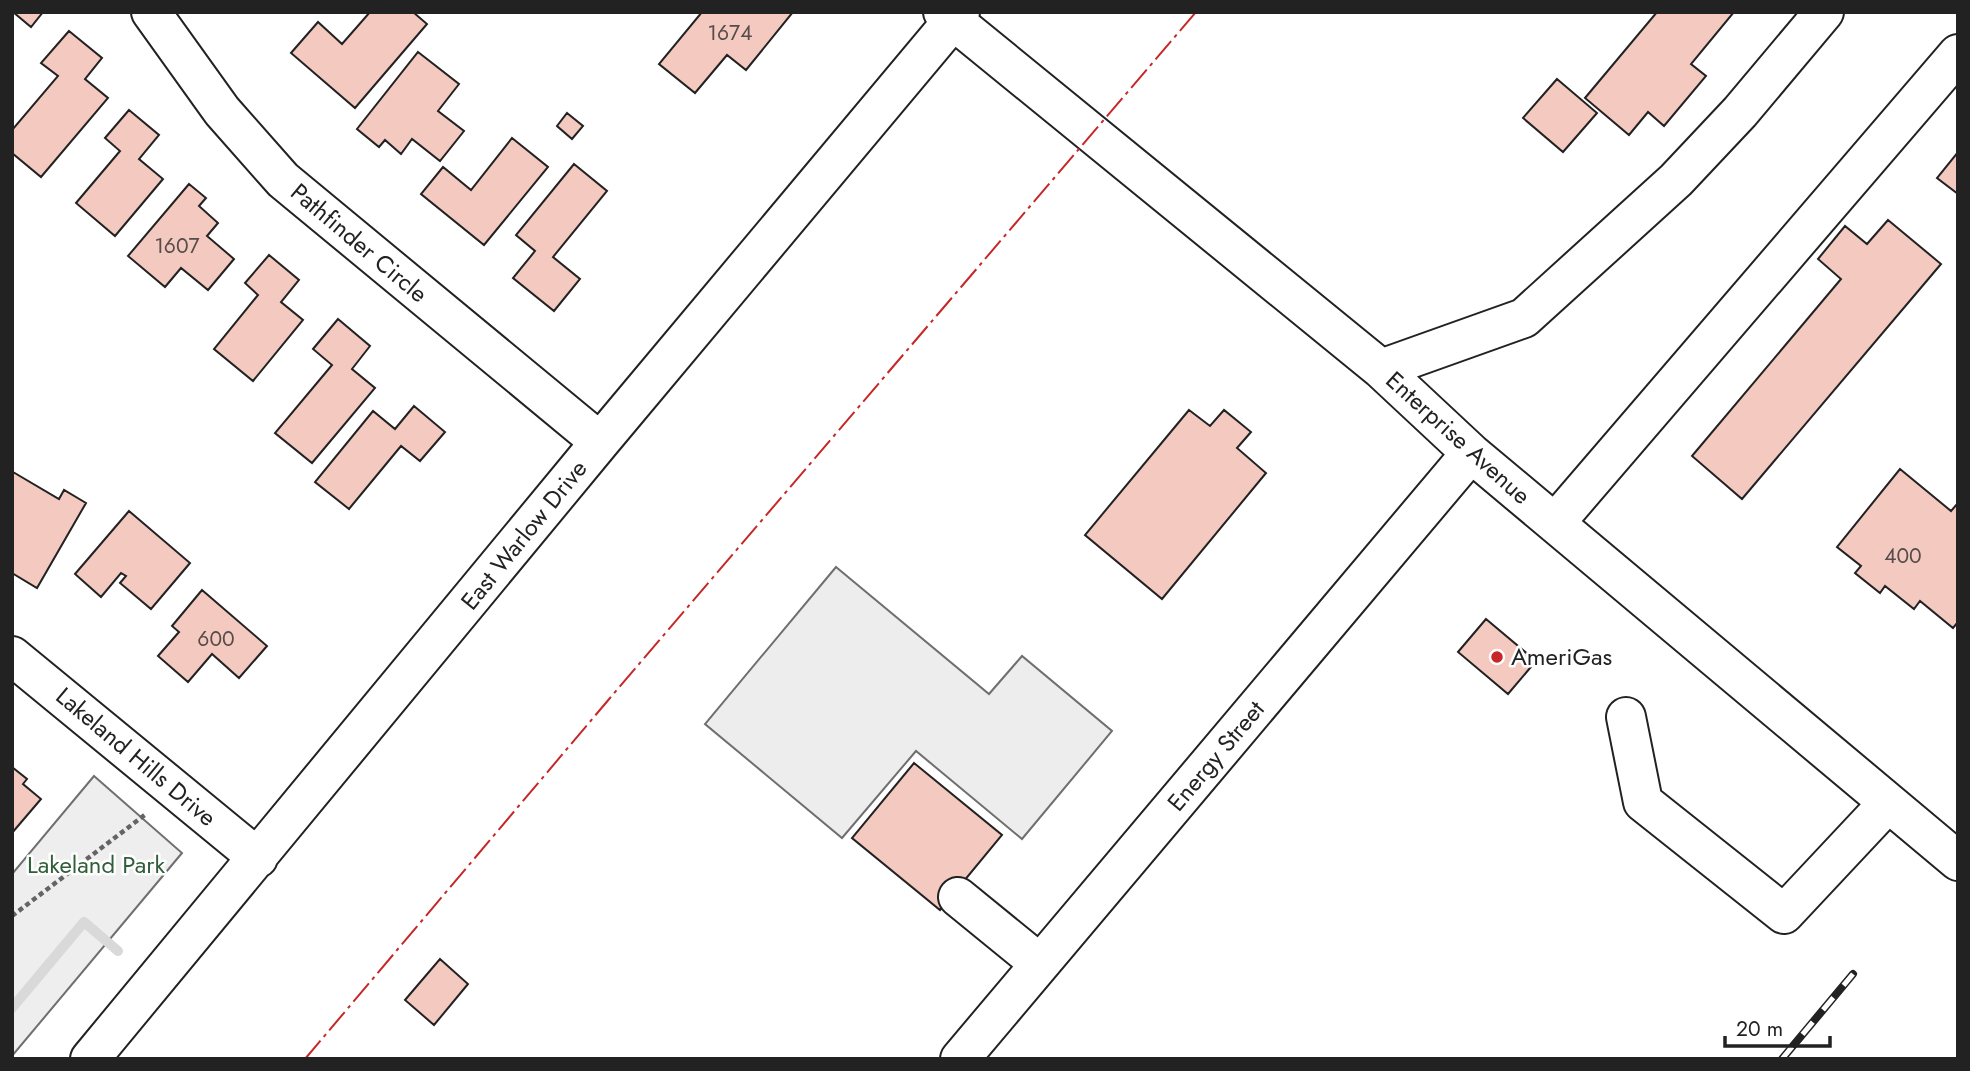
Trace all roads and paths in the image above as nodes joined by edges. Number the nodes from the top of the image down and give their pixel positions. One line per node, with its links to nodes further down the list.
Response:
1 (151, 12): 6 (street, Pathfinder Circle)
2 (1824, 12): 5 (street)
3 (952, 15): 5 (street, Enterprise Avenue); 6 (street, East Warlow Drive)
4 (1958, 54): 8 (street)
5 (1381, 369): 7 (street, Enterprise Avenue)
6 (600, 442): 13 (street, East Warlow Drive)
7 (1471, 453): 8 (street, Enterprise Avenue); 17 (street, Energy Street)
8 (1555, 523): 11 (street, Enterprise Avenue)
9 (12, 656): 13 (street, Lakeland Hills Drive)
10 (1626, 717): 11 (street)
11 (1888, 803): 14 (street, Enterprise Avenue)
12 (146, 814): 16 (path)
13 (258, 858): 18 (street, East Warlow Drive)
14 (1958, 861)
15 (958, 897): 17 (street)
16 (12, 916)
17 (1039, 963): 19 (street, Energy Street)
18 (90, 1059)
19 (960, 1059)

